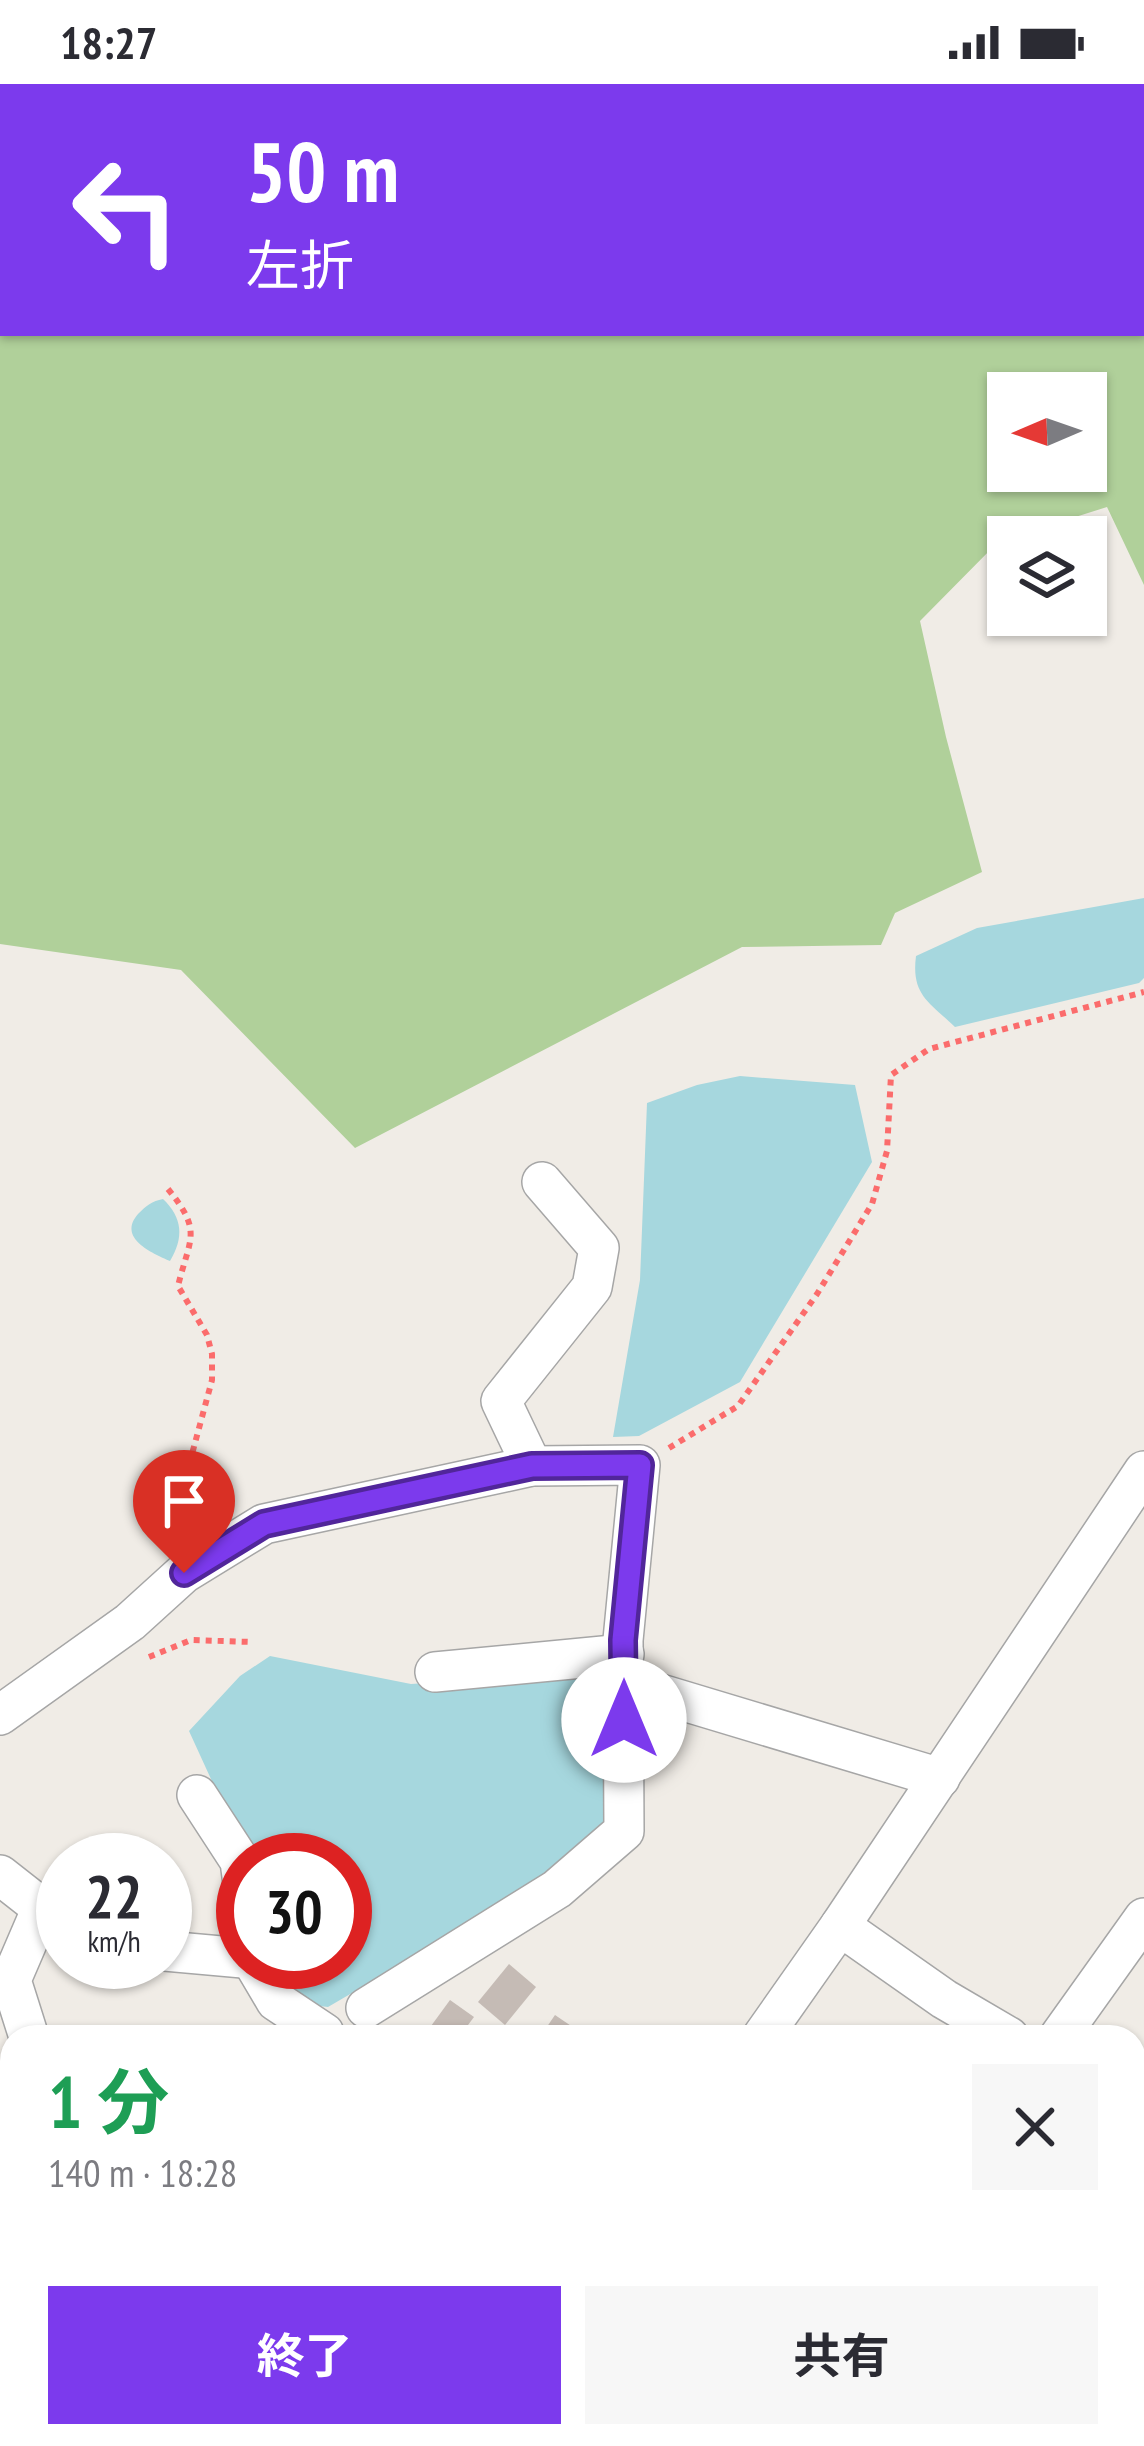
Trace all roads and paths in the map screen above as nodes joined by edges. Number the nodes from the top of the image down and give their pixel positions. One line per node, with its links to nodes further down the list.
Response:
1 (1144, 992): 4 (path)
2 (542, 1182): 5 (street)
3 (168, 1189): 7 (path)
4 (640, 1465): 5 (street); 10 (street)
5 (532, 1466): 7 (street)
6 (1144, 1472): 13 (street)
7 (184, 1573): 12 (street)
8 (252, 1642): 9 (path)
9 (146, 1659)
10 (624, 1669): 11 (street); 13 (street); 22 (street)
11 (435, 1672)
12 (0, 1715)
13 (940, 1778): 19 (street)
14 (197, 1795): 15 (street)
15 (222, 1833)
16 (0, 1875): 17 (street)
17 (36, 1903)
18 (1144, 1918): 27 (street)
19 (840, 1926): 25 (street); 26 (street)
20 (36, 1940): 23 (street)
21 (269, 1989): 24 (street)
22 (366, 2008)
23 (25, 2025)
24 (313, 2025)
25 (770, 2025)
26 (988, 2025)
27 (1068, 2025)

